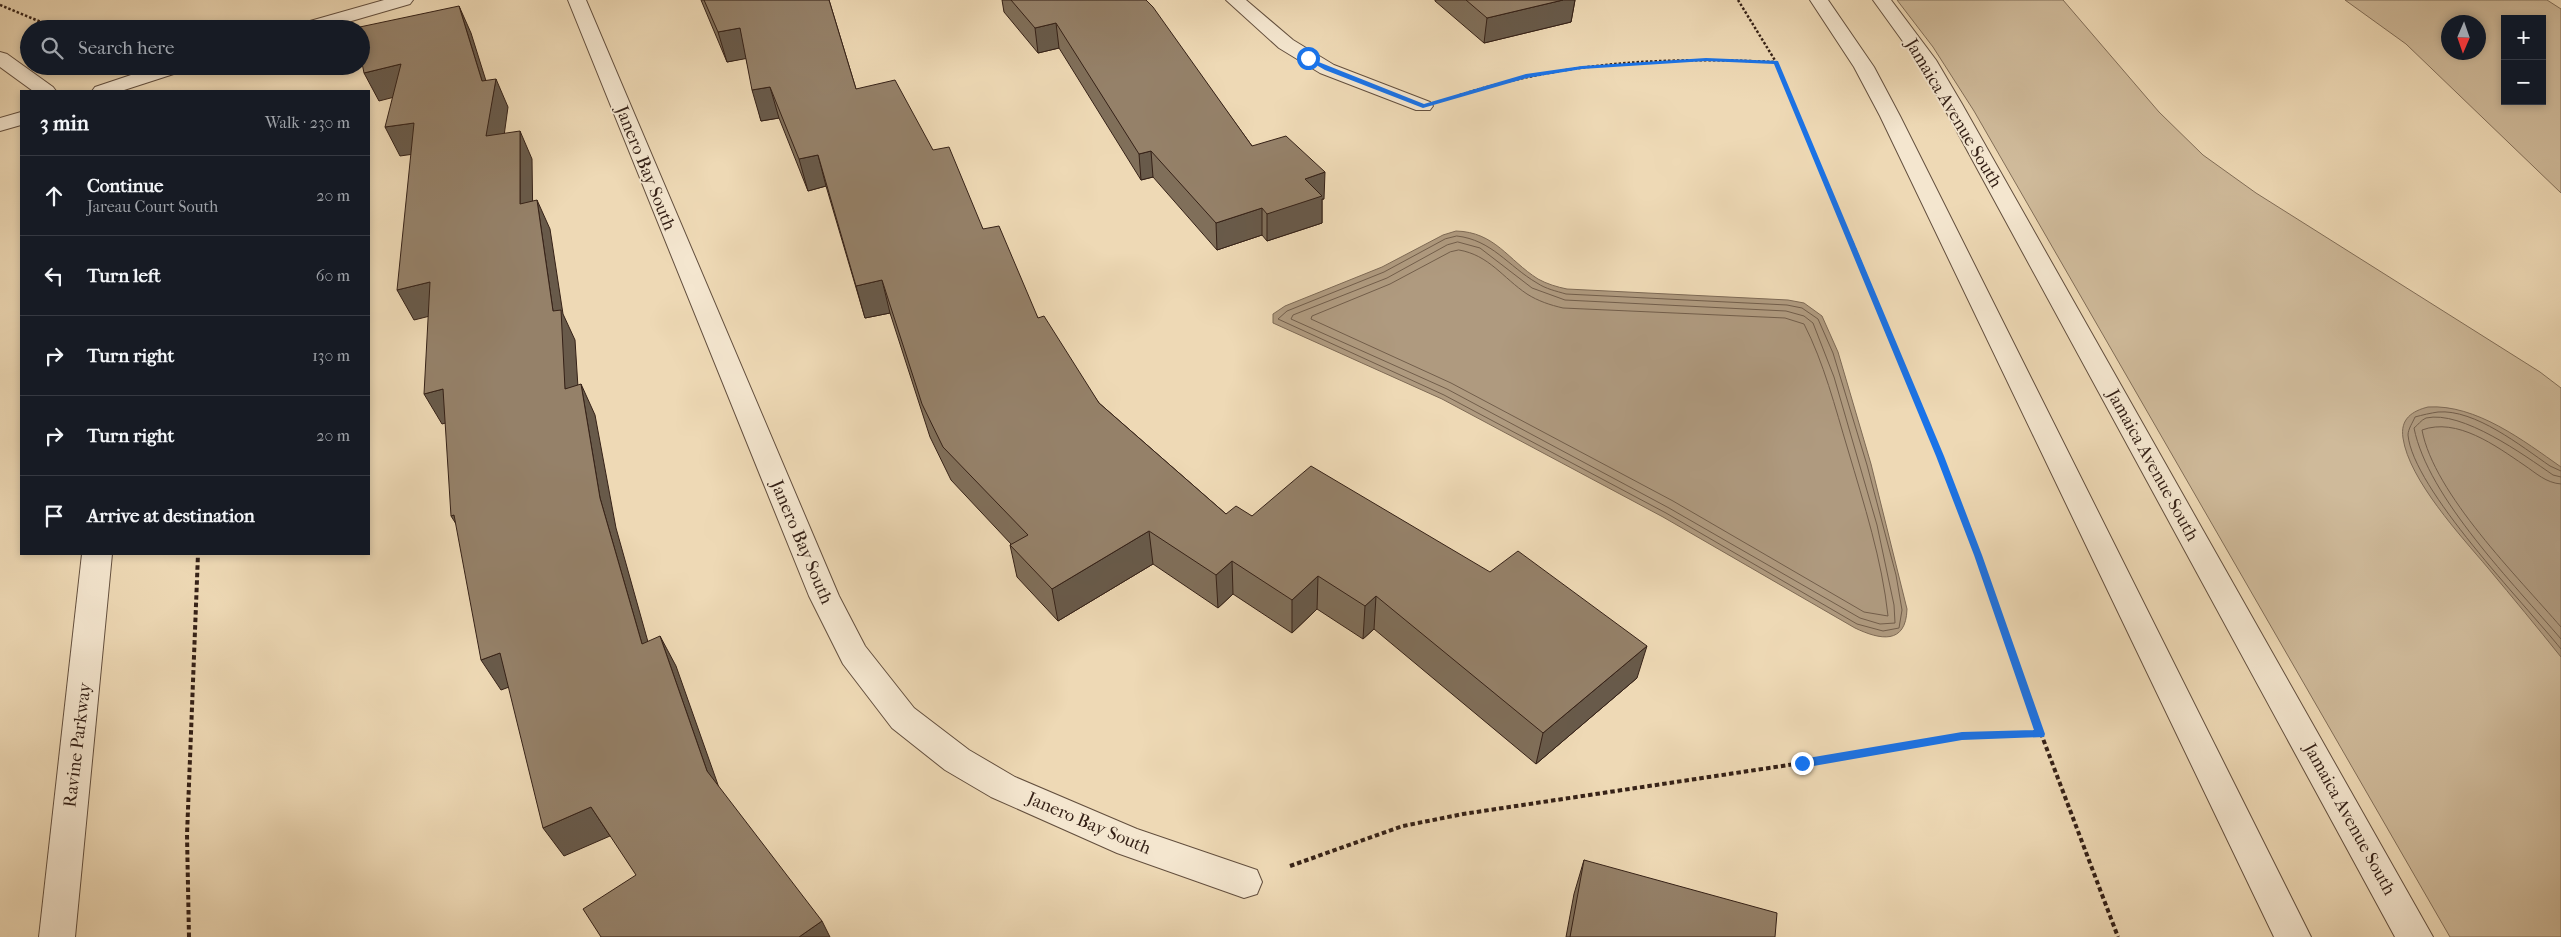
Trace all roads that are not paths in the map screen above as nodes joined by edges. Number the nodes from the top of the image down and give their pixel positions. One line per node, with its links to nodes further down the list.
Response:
1 (404, 0): 6 (street)
2 (577, 0): 17 (street, Janero Bay South)
3 (1235, 0): 13 (street)
4 (1819, 0): 19 (street)
5 (1882, 0): 20 (street, Jamaica Avenue South)
6 (334, 20)
7 (0, 58): 8 (street)
8 (20, 72)
9 (24, 75): 11 (street)
10 (151, 75): 12 (street)
11 (45, 90)
12 (105, 90)
13 (1423, 106)
14 (20, 118): 15 (street)
15 (0, 124)
16 (97, 555): 18 (street, Ravine Parkway)
17 (1244, 882)
18 (57, 937)
19 (2293, 937)
20 (2415, 937)

